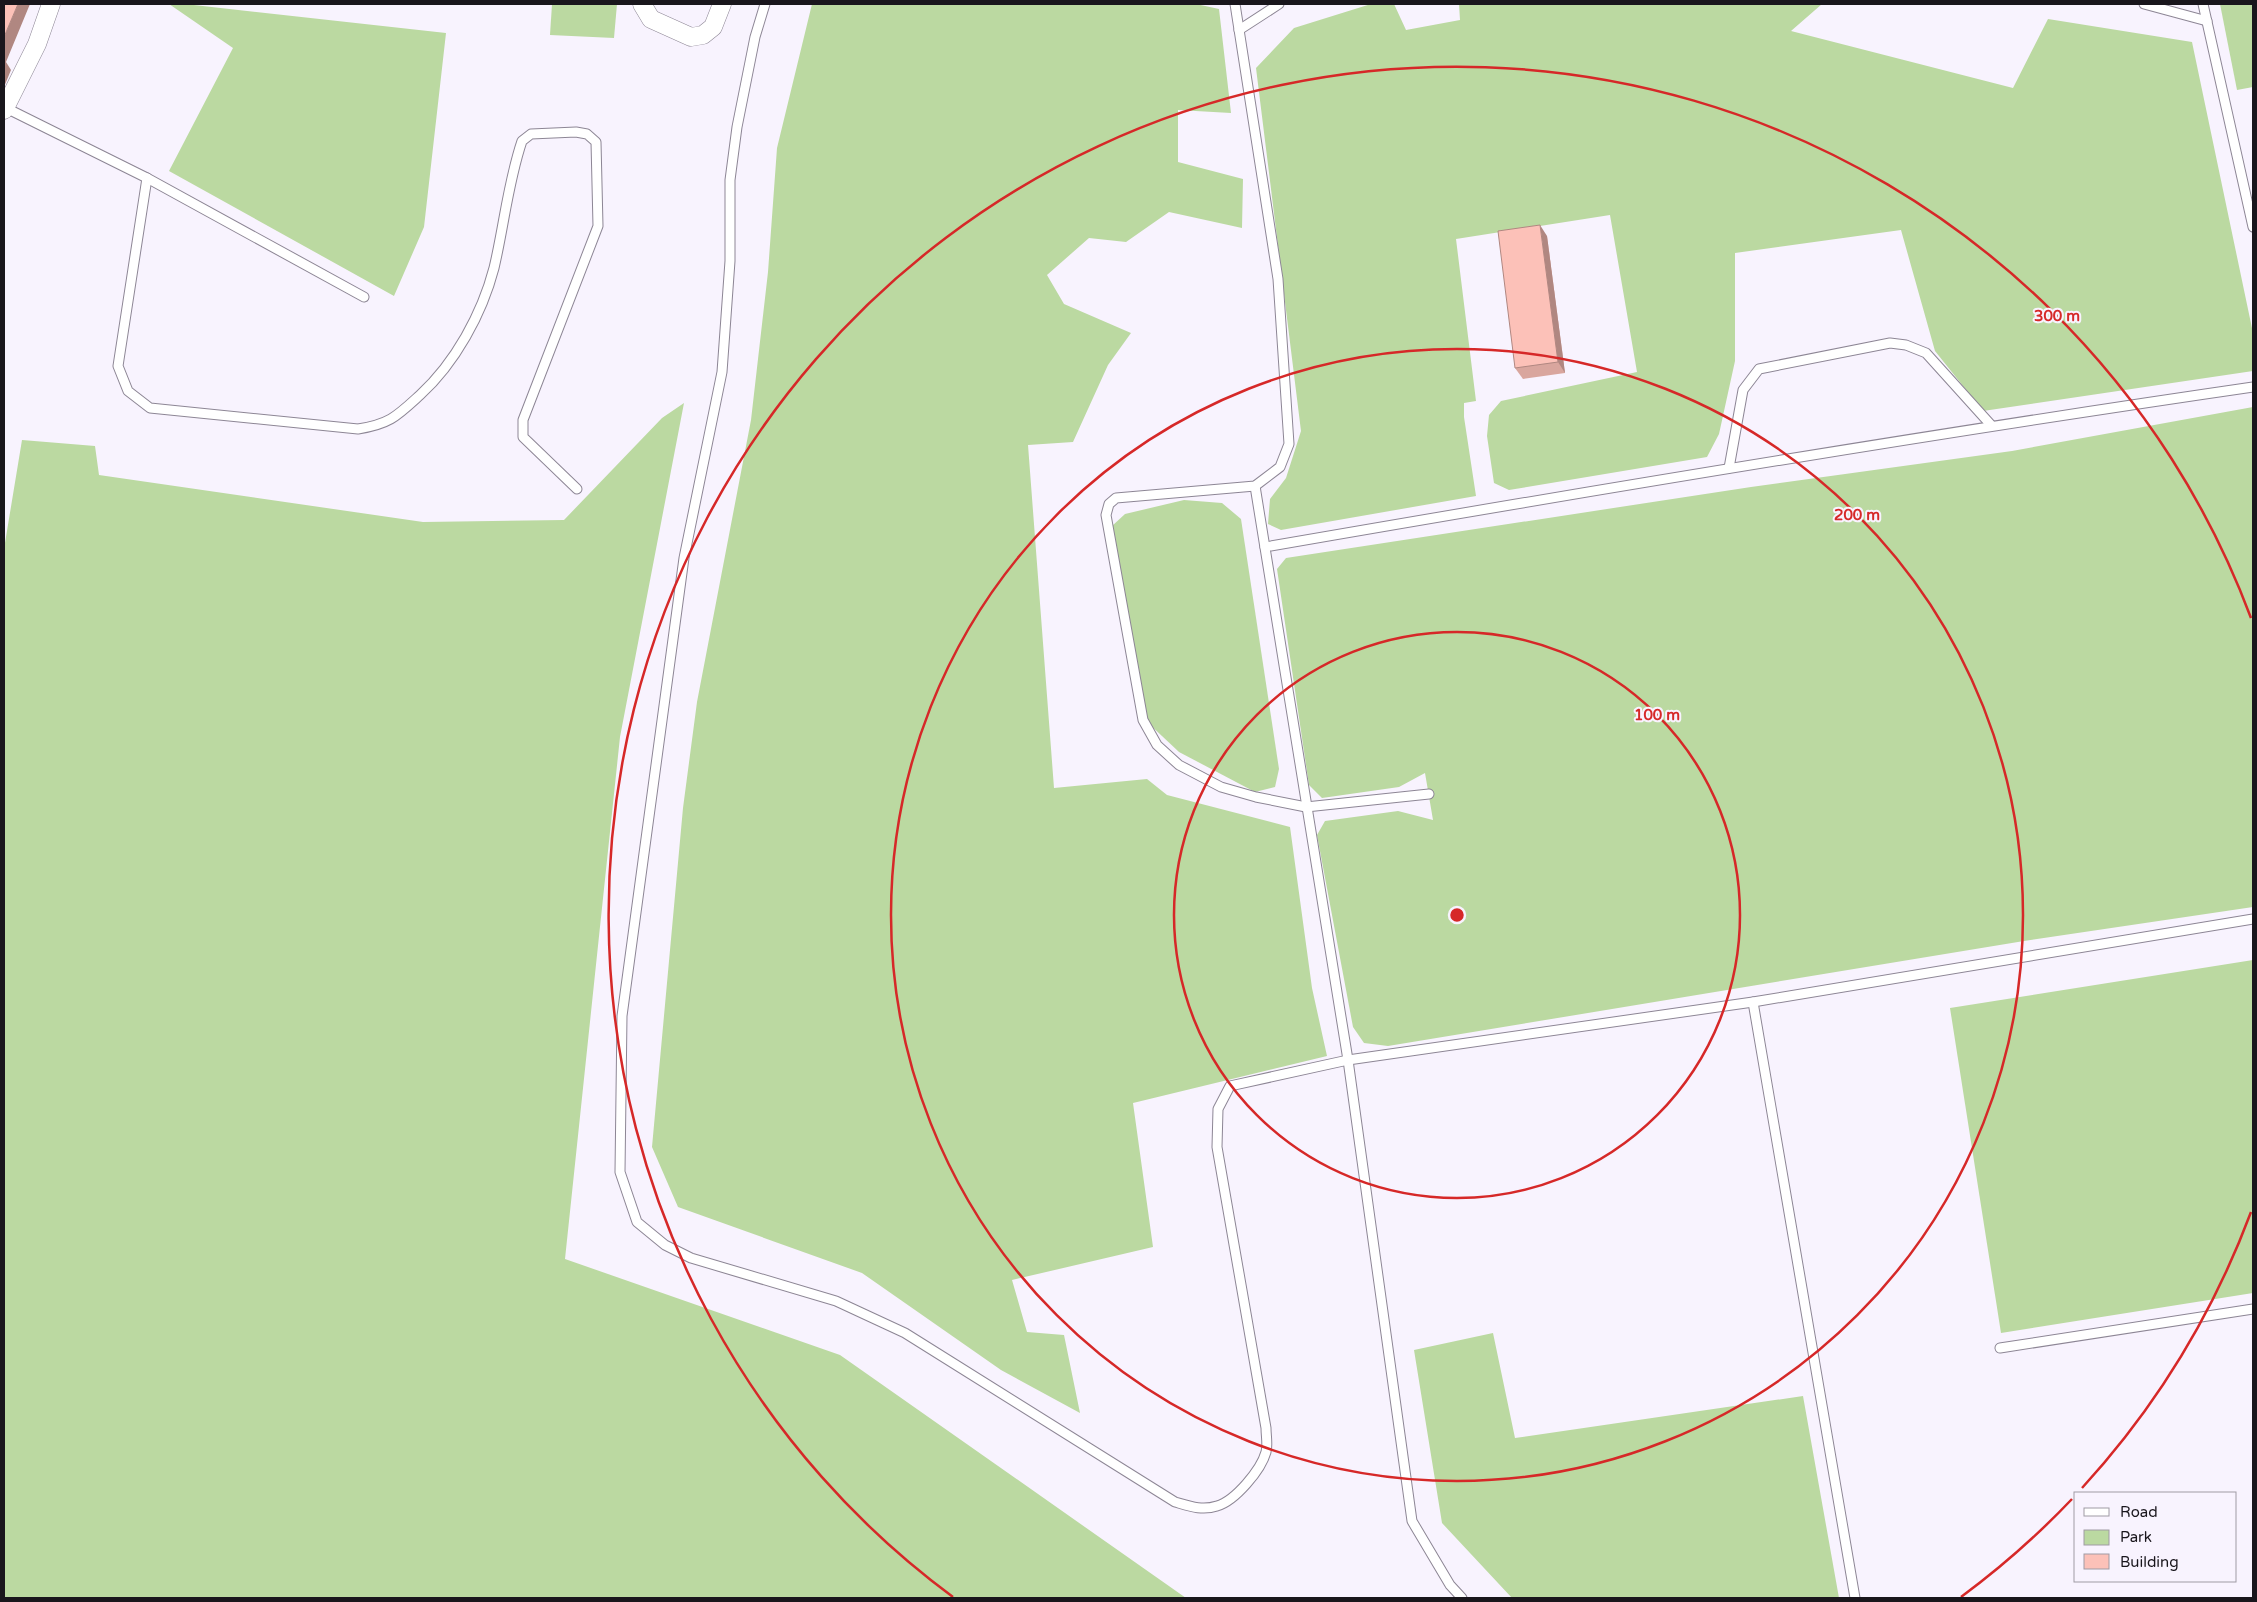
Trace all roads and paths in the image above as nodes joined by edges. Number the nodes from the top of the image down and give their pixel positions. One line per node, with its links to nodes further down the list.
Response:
1 (51, 4): 11 (street)
2 (642, 4): 3 (street)
3 (722, 4)
4 (765, 4): 26 (lane)
5 (1235, 4): 10 (lane)
6 (1279, 4): 10 (lane)
7 (2144, 4): 9 (lane)
8 (2202, 4): 9 (lane)
9 (2206, 22): 13 (lane)
10 (1239, 30): 19 (lane)
11 (5, 109): 12 (lane)
12 (147, 178): 15 (lane); 20 (lane)
13 (2248, 184): 14 (lane)
14 (2253, 227)
15 (364, 297)
16 (2253, 387): 17 (lane)
17 (1991, 425): 18 (lane); 18 (lane)
18 (1729, 468): 21 (lane)
19 (1255, 486): 21 (lane); 23 (lane)
20 (578, 489)
21 (1265, 547): 23 (lane)
22 (1429, 794): 23 (lane)
23 (1306, 807): 26 (lane)
24 (2253, 919): 25 (lane)
25 (1753, 1002): 26 (lane); 30 (lane)
26 (1348, 1060): 29 (lane)
27 (2253, 1309): 28 (lane)
28 (2000, 1348)
29 (1462, 1598)
30 (1855, 1598)

